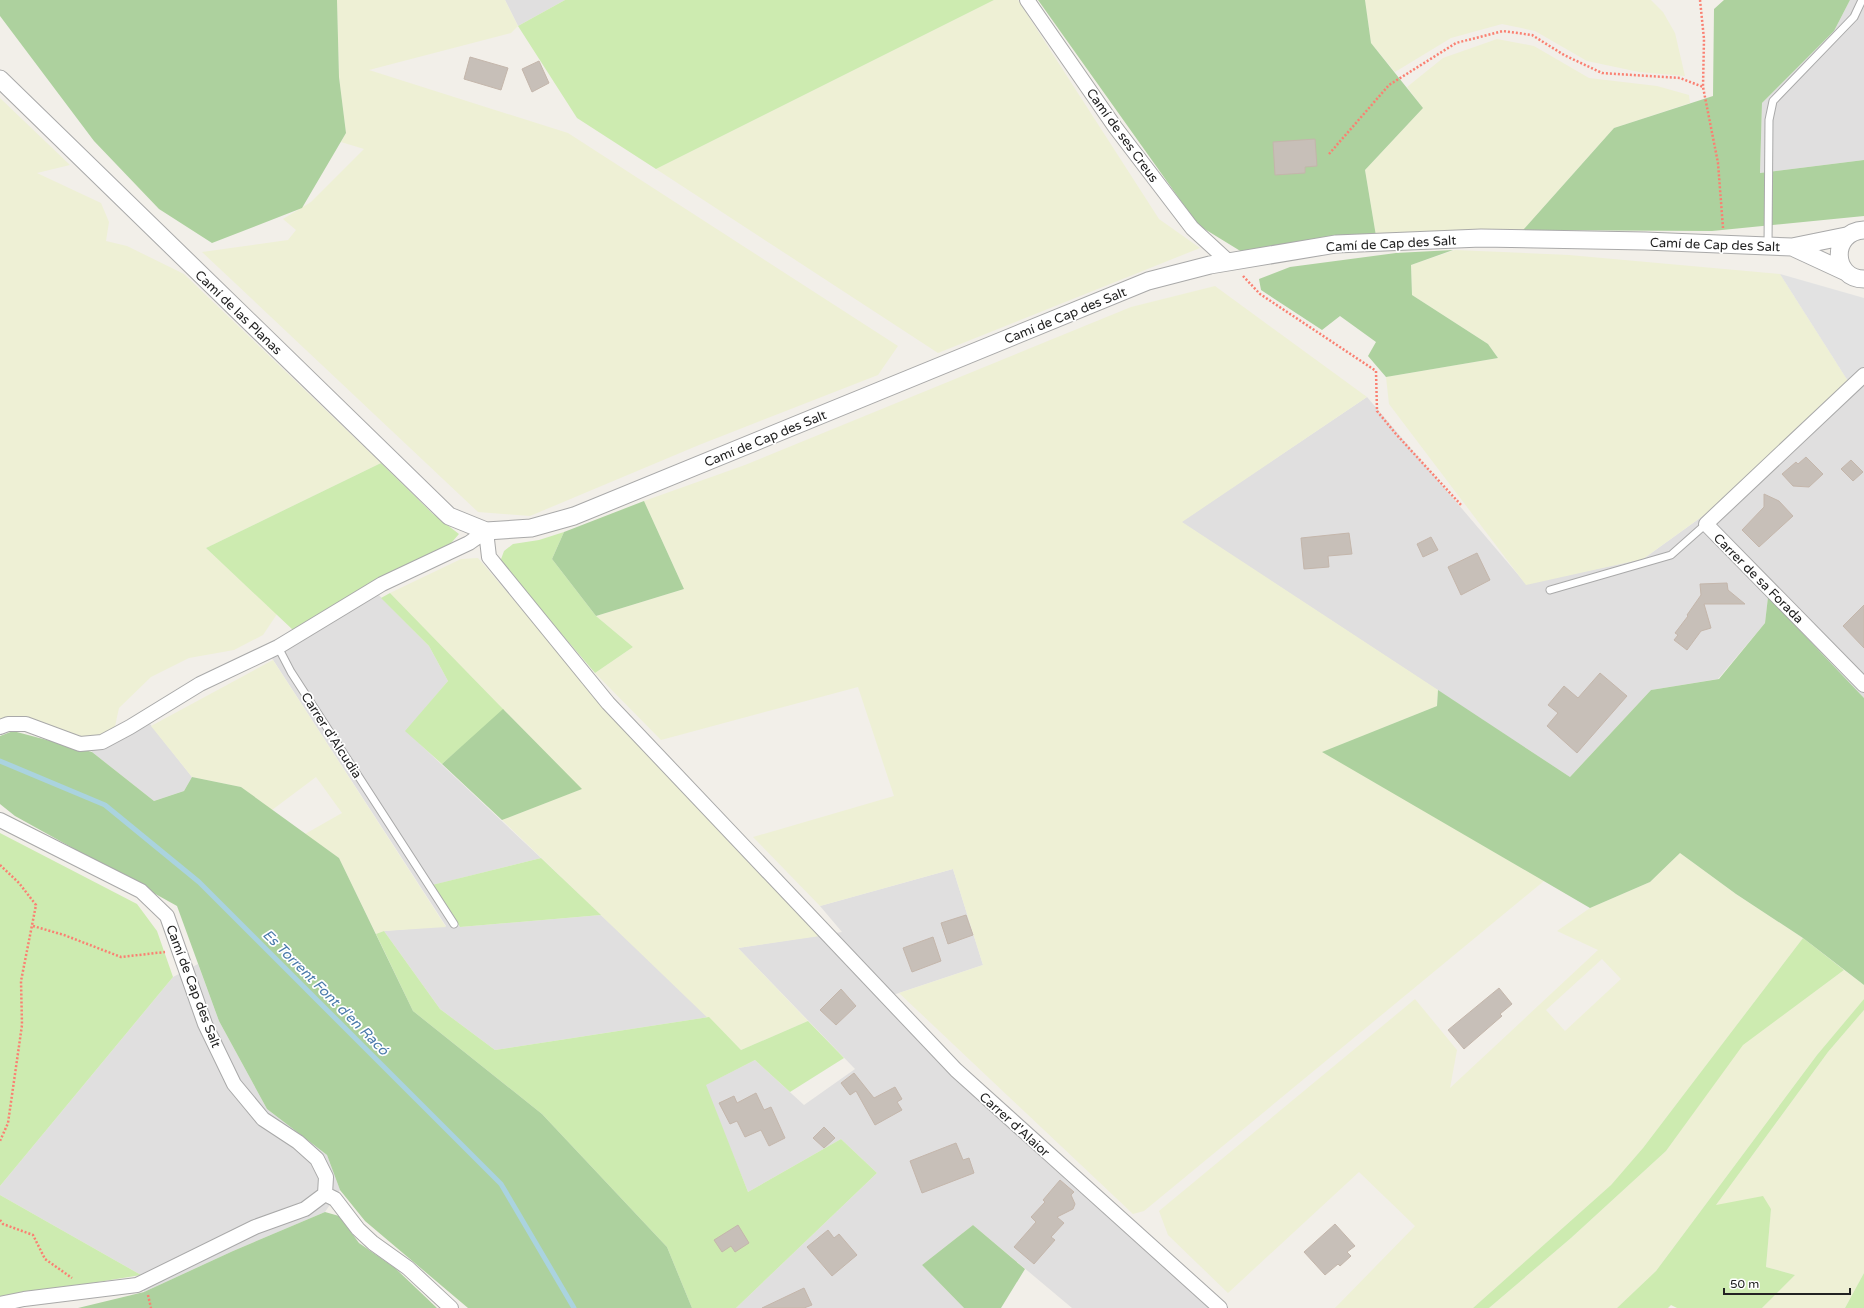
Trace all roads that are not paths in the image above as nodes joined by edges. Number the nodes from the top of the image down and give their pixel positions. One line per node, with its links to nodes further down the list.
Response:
1 (1027, 0): 8 (street, Camí de ses Creus)
2 (1862, 0): 6 (lane)
3 (0, 79): 13 (street, Camí de las Planas)
4 (1864, 230): 5 (street, Camí de Cap des Salt)
5 (1846, 236): 7 (street, Camí de Cap des Salt); 9 (street)
6 (1768, 246): 7 (street, Camí de Cap des Salt); 8 (street, Camí de Cap des Salt)
7 (1792, 247): 9 (street, Camí de Cap des Salt)
8 (1229, 262): 13 (street, Camí de Cap des Salt)
9 (1846, 272): 10 (street, Camí de Cap des Salt)
10 (1864, 279)
11 (1864, 375): 12 (street, Carrer de sa Forada)
12 (1706, 524): 14 (lane); 16 (street, Carrer de sa Forada)
13 (486, 531): 15 (street); 23 (street, Carrer d'Alaior)
14 (1550, 590)
15 (278, 647): 17 (street); 19 (lane, Carrer d'Alcudia)
16 (1864, 685)
17 (0, 727)
18 (0, 820): 20 (street, Camí de Cap des Salt)
19 (454, 924)
20 (325, 1194): 21 (street); 22 (street)
21 (0, 1304)
22 (451, 1308)
23 (1220, 1308)

